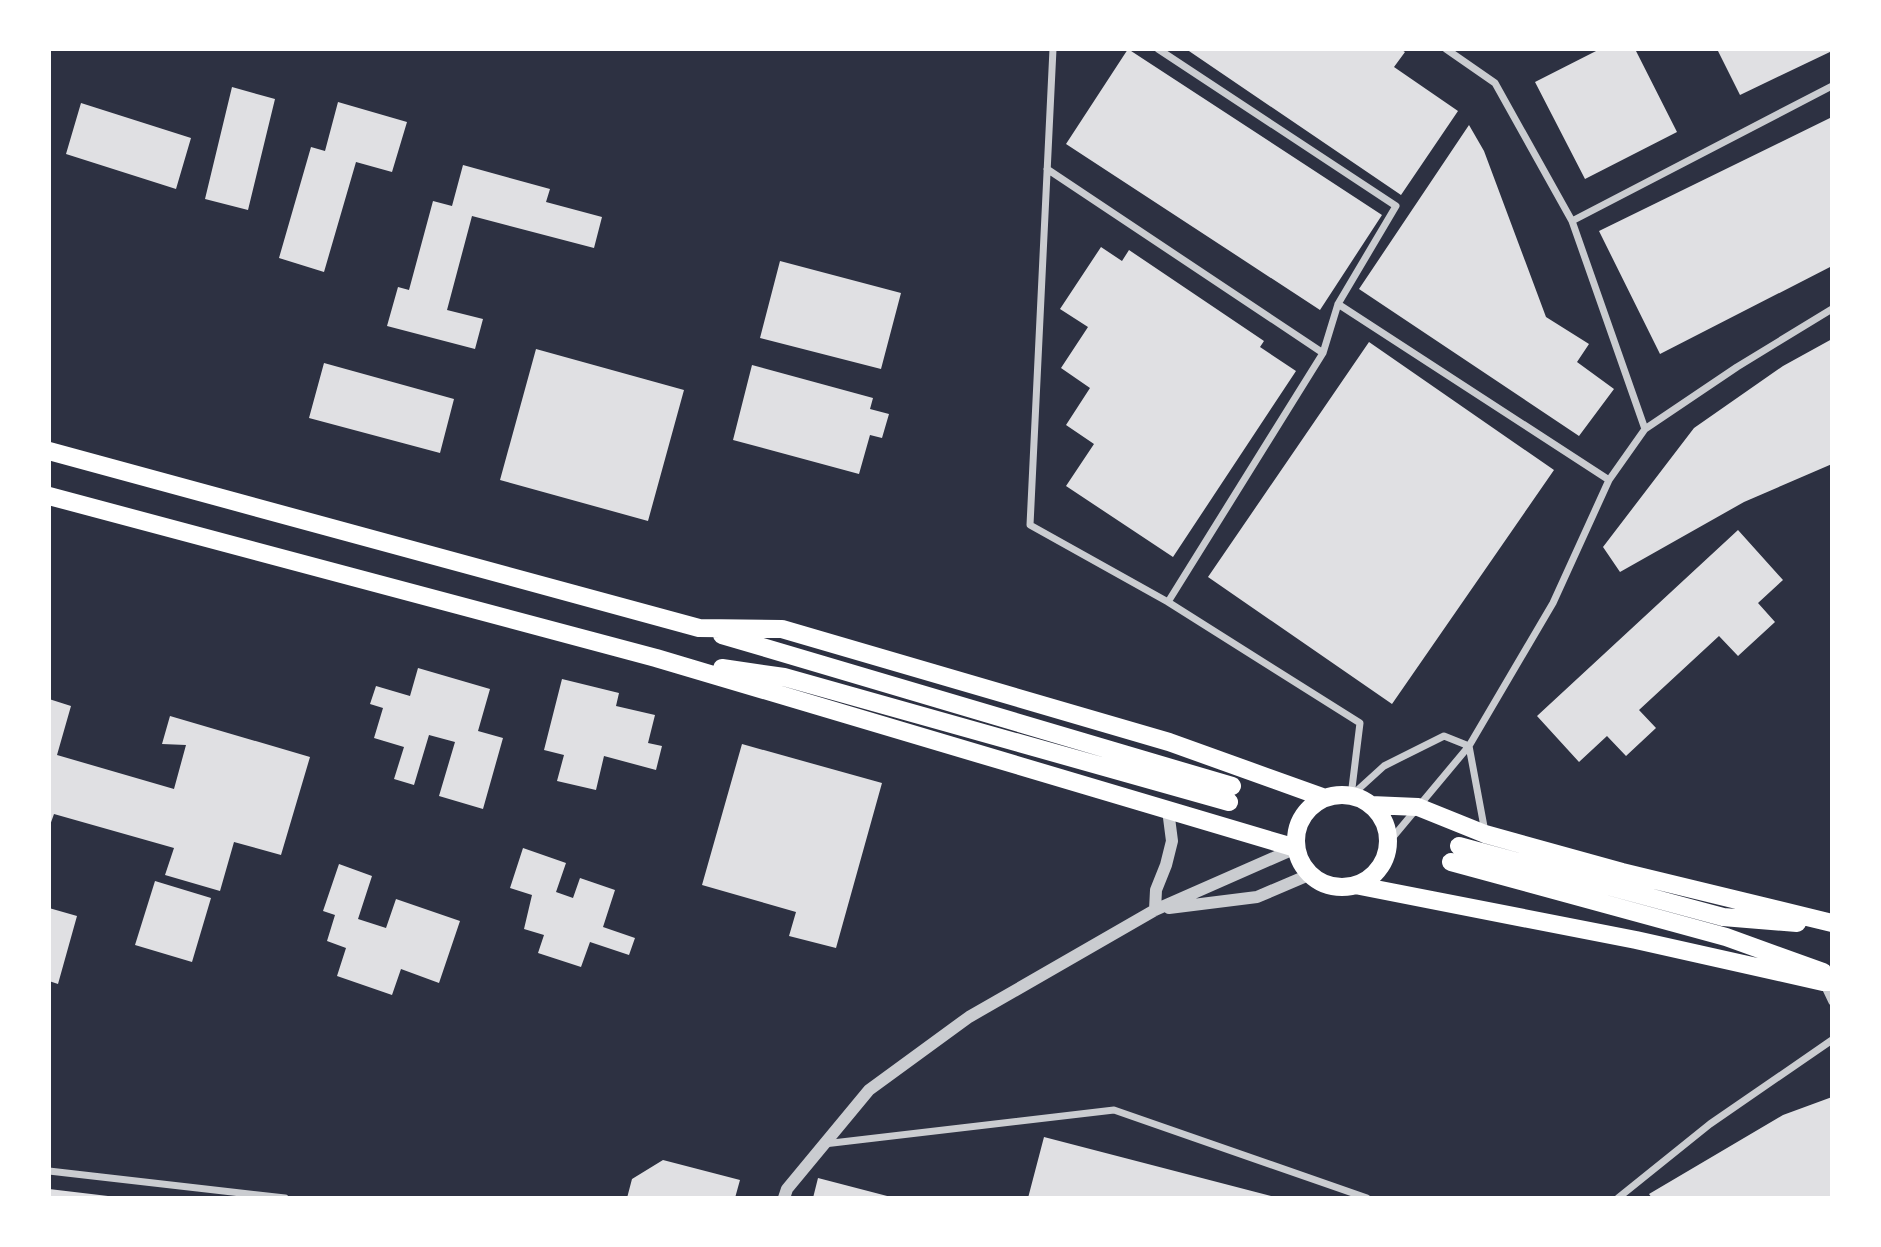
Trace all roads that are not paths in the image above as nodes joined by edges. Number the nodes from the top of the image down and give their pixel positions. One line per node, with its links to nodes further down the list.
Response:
1 (1053, 49): 5 (street)
2 (1158, 49): 7 (street)
3 (1446, 49): 6 (street)
4 (1832, 86): 6 (street)
5 (1047, 169): 9 (street); 14 (street)
6 (1572, 221): 10 (street)
7 (1338, 304): 9 (street); 12 (street)
8 (1832, 309): 10 (street)
9 (1323, 353): 14 (street)
10 (1645, 429): 12 (street)
11 (49, 452): 15 (main road)
12 (1609, 480): 17 (street)
13 (49, 496): 16 (main road)
14 (1168, 602): 18 (street)
15 (699, 628): 16 (main road); 19 (main road)
16 (656, 657): 22 (main road)
17 (1469, 746): 18 (street); 21 (street); 23 (street)
18 (1351, 796): 19 (main road); 20 (main road)
19 (1325, 798): 25 (main road)
20 (1371, 805): 21 (main road); 24 (main road)
21 (1418, 807): 23 (main road); 24 (street)
22 (1168, 810): 25 (main road); 28 (street)
23 (1485, 835): 29 (main road)
24 (1388, 842): 27 (main road)
25 (1296, 848): 26 (main road); 28 (street)
26 (1311, 874): 27 (main road); 28 (street)
27 (1355, 885): 30 (main road)
28 (1155, 910): 33 (street)
29 (1832, 924): 30 (main road)
30 (1829, 980): 31 (street)
31 (1832, 1002)
32 (1832, 1040): 38 (street)
33 (824, 1144): 36 (street); 37 (street)
34 (49, 1171): 35 (street)
35 (285, 1198)
36 (784, 1198)
37 (1367, 1198)
38 (1618, 1198)

